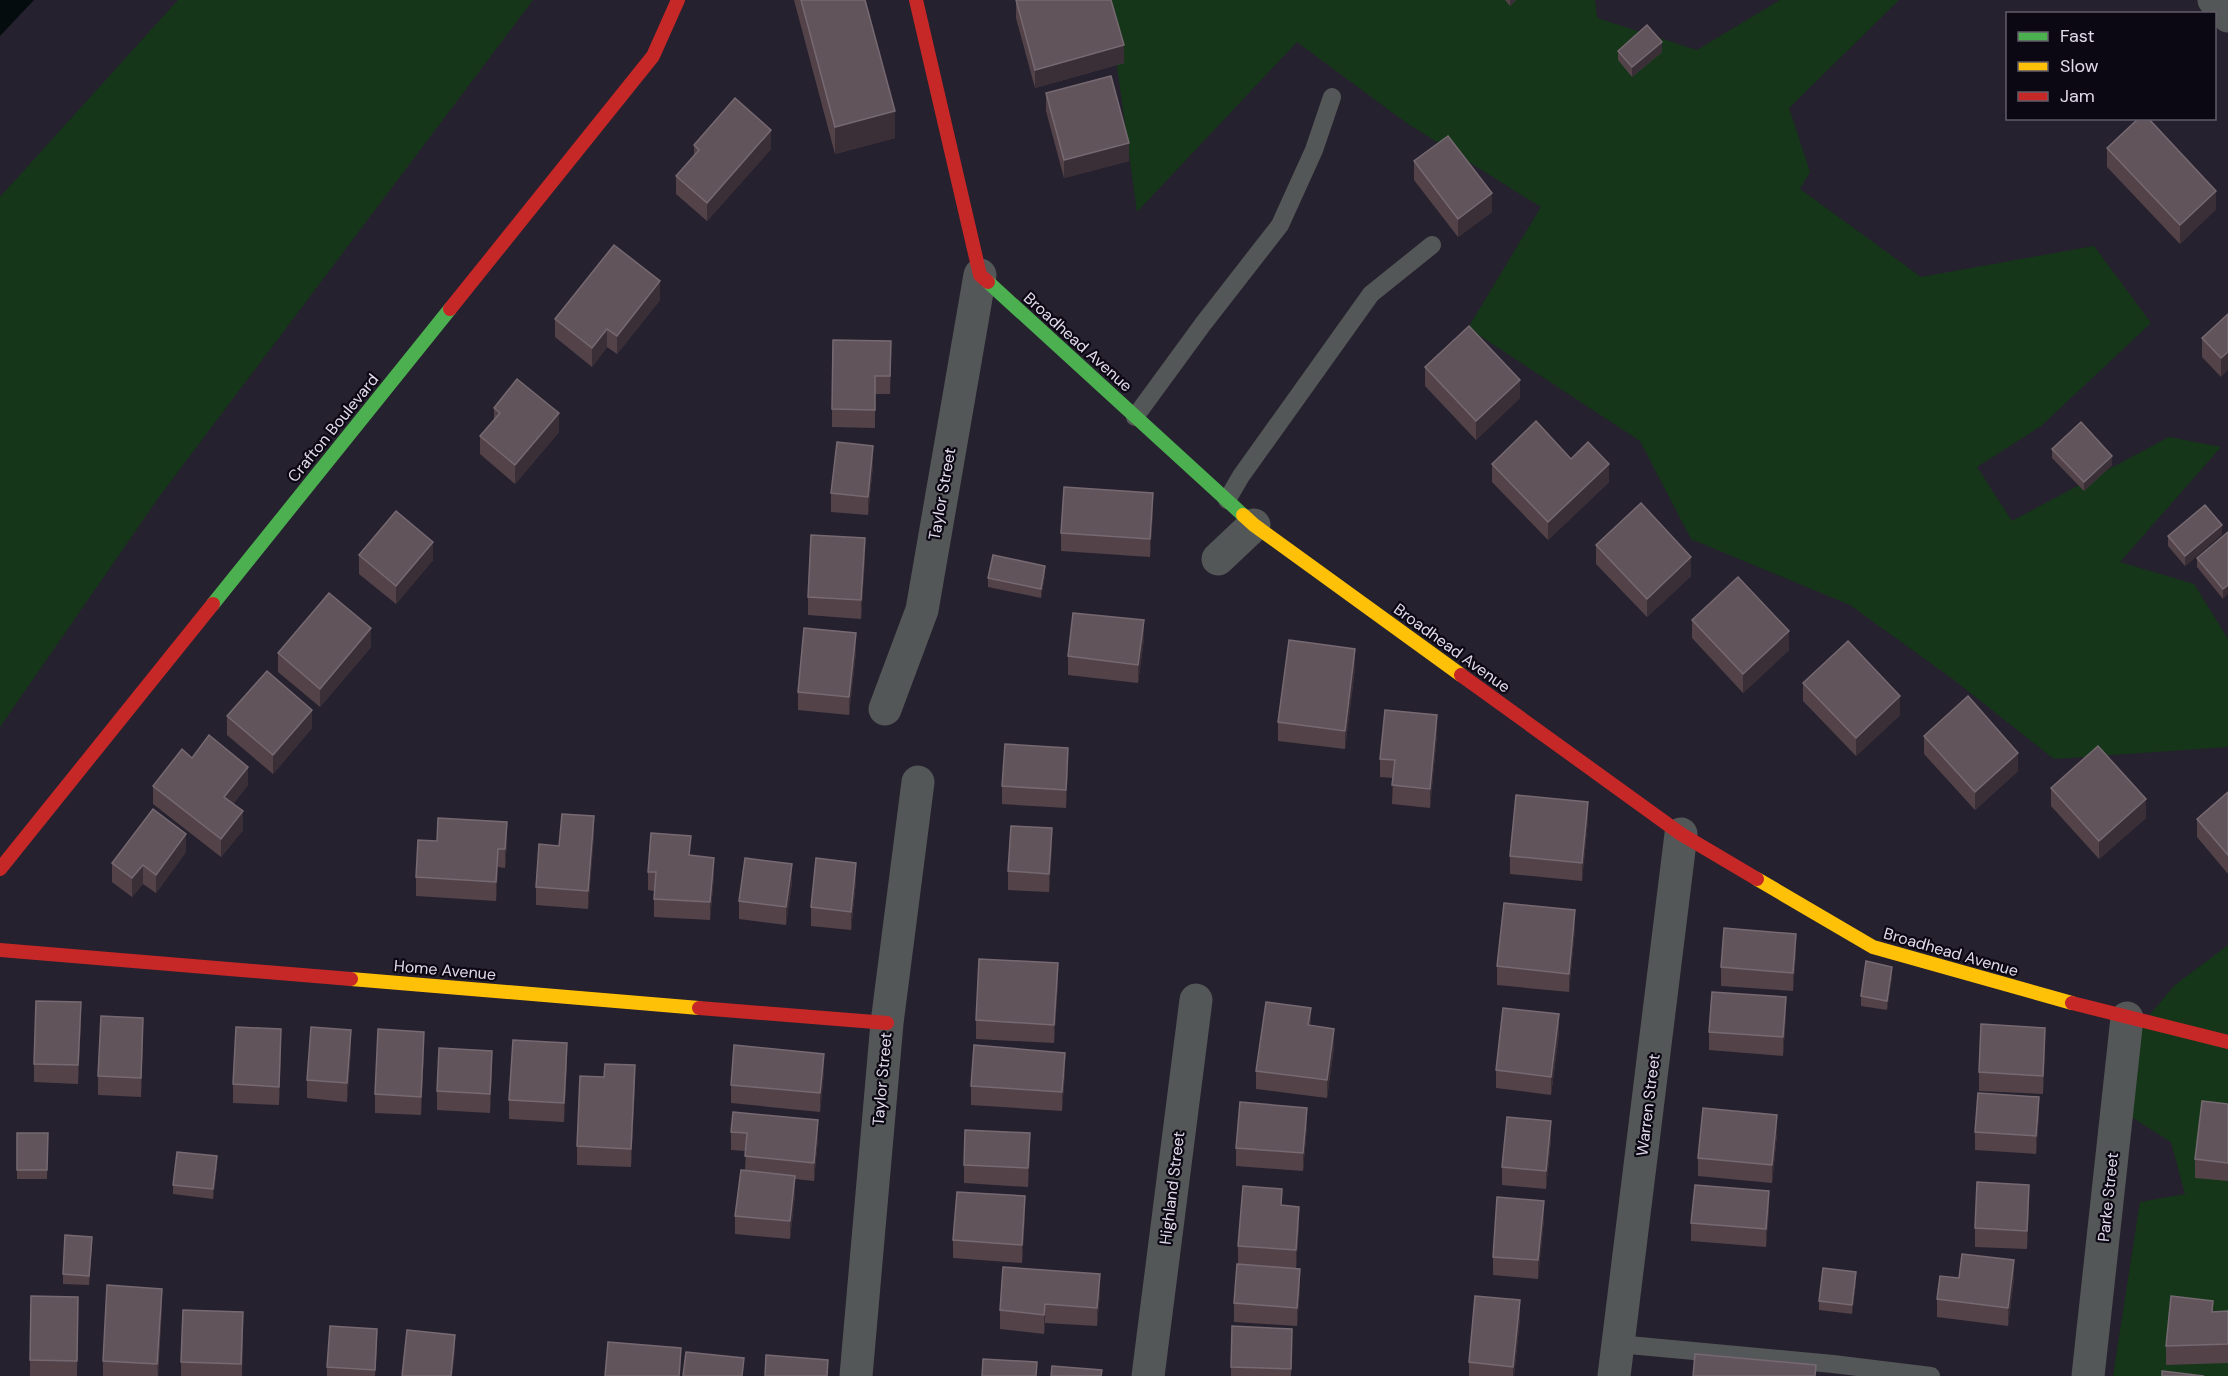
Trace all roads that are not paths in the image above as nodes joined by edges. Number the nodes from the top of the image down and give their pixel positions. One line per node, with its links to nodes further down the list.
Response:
1 (678, 0): 15 (street, Crafton Boulevard)
2 (916, 0): 7 (street)
3 (2214, 0): 4 (street)
4 (2228, 16)
5 (1332, 97): 8 (lane)
6 (1432, 245): 9 (lane)
7 (980, 275): 8 (street, Broadhead Avenue); 12 (street, Taylor Street)
8 (1135, 417): 9 (street, Broadhead Avenue)
9 (1227, 500): 10 (street, Broadhead Avenue)
10 (1254, 525): 11 (street); 14 (street, Broadhead Avenue)
11 (1218, 560)
12 (885, 709)
13 (918, 782): 19 (street, Taylor Street)
14 (1681, 834): 18 (street, Broadhead Avenue); 21 (street, Warren Street)
15 (0, 868)
16 (0, 950): 19 (street, Home Avenue)
17 (1196, 1000): 23 (street, Highland Street)
18 (2127, 1018): 20 (street, Broadhead Avenue); 25 (street, Parke Street)
19 (887, 1023): 22 (street, Taylor Street)
20 (2228, 1042)
21 (1616, 1360): 24 (lane)
22 (855, 1376)
23 (1148, 1376)
24 (1931, 1376)
25 (2088, 1376)

